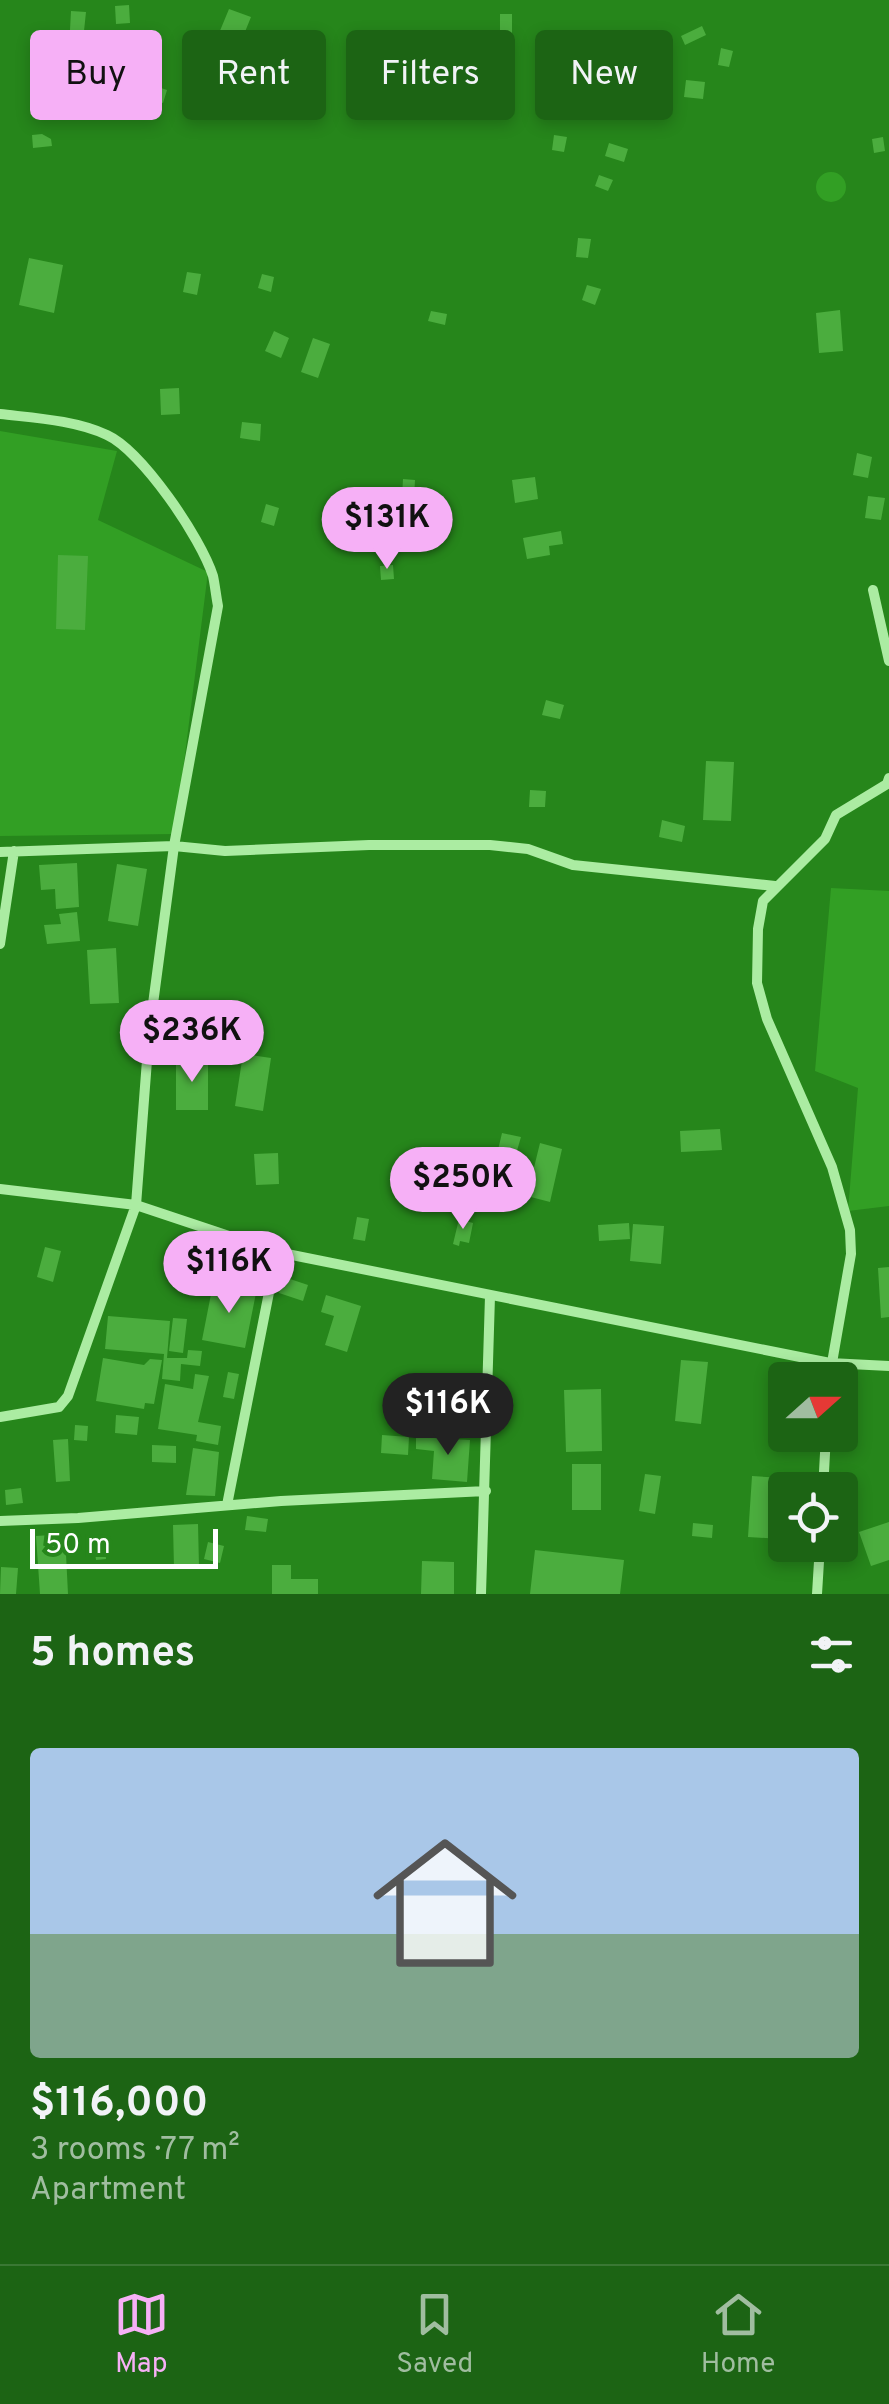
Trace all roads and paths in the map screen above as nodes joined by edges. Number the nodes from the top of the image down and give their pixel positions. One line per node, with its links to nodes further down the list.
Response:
1 (0, 414): 5 (street)
2 (872, 590): 3 (street)
3 (889, 660)
4 (889, 778): 8 (street)
5 (174, 846): 6 (street); 8 (street); 11 (street)
6 (14, 851): 7 (street); 9 (street)
7 (0, 852)
8 (775, 886): 14 (street)
9 (0, 944)
10 (0, 1188): 11 (street)
11 (136, 1205): 12 (street); 17 (street)
12 (276, 1252): 13 (street); 19 (street)
13 (490, 1296): 14 (street); 18 (street)
14 (830, 1362)
15 (858, 1364): 16 (street)
16 (889, 1366)
17 (0, 1417)
18 (486, 1491): 19 (street); 22 (street)
19 (227, 1505): 20 (street)
20 (0, 1520)
21 (819, 1562): 23 (street)
22 (482, 1594)
23 (817, 1594)

